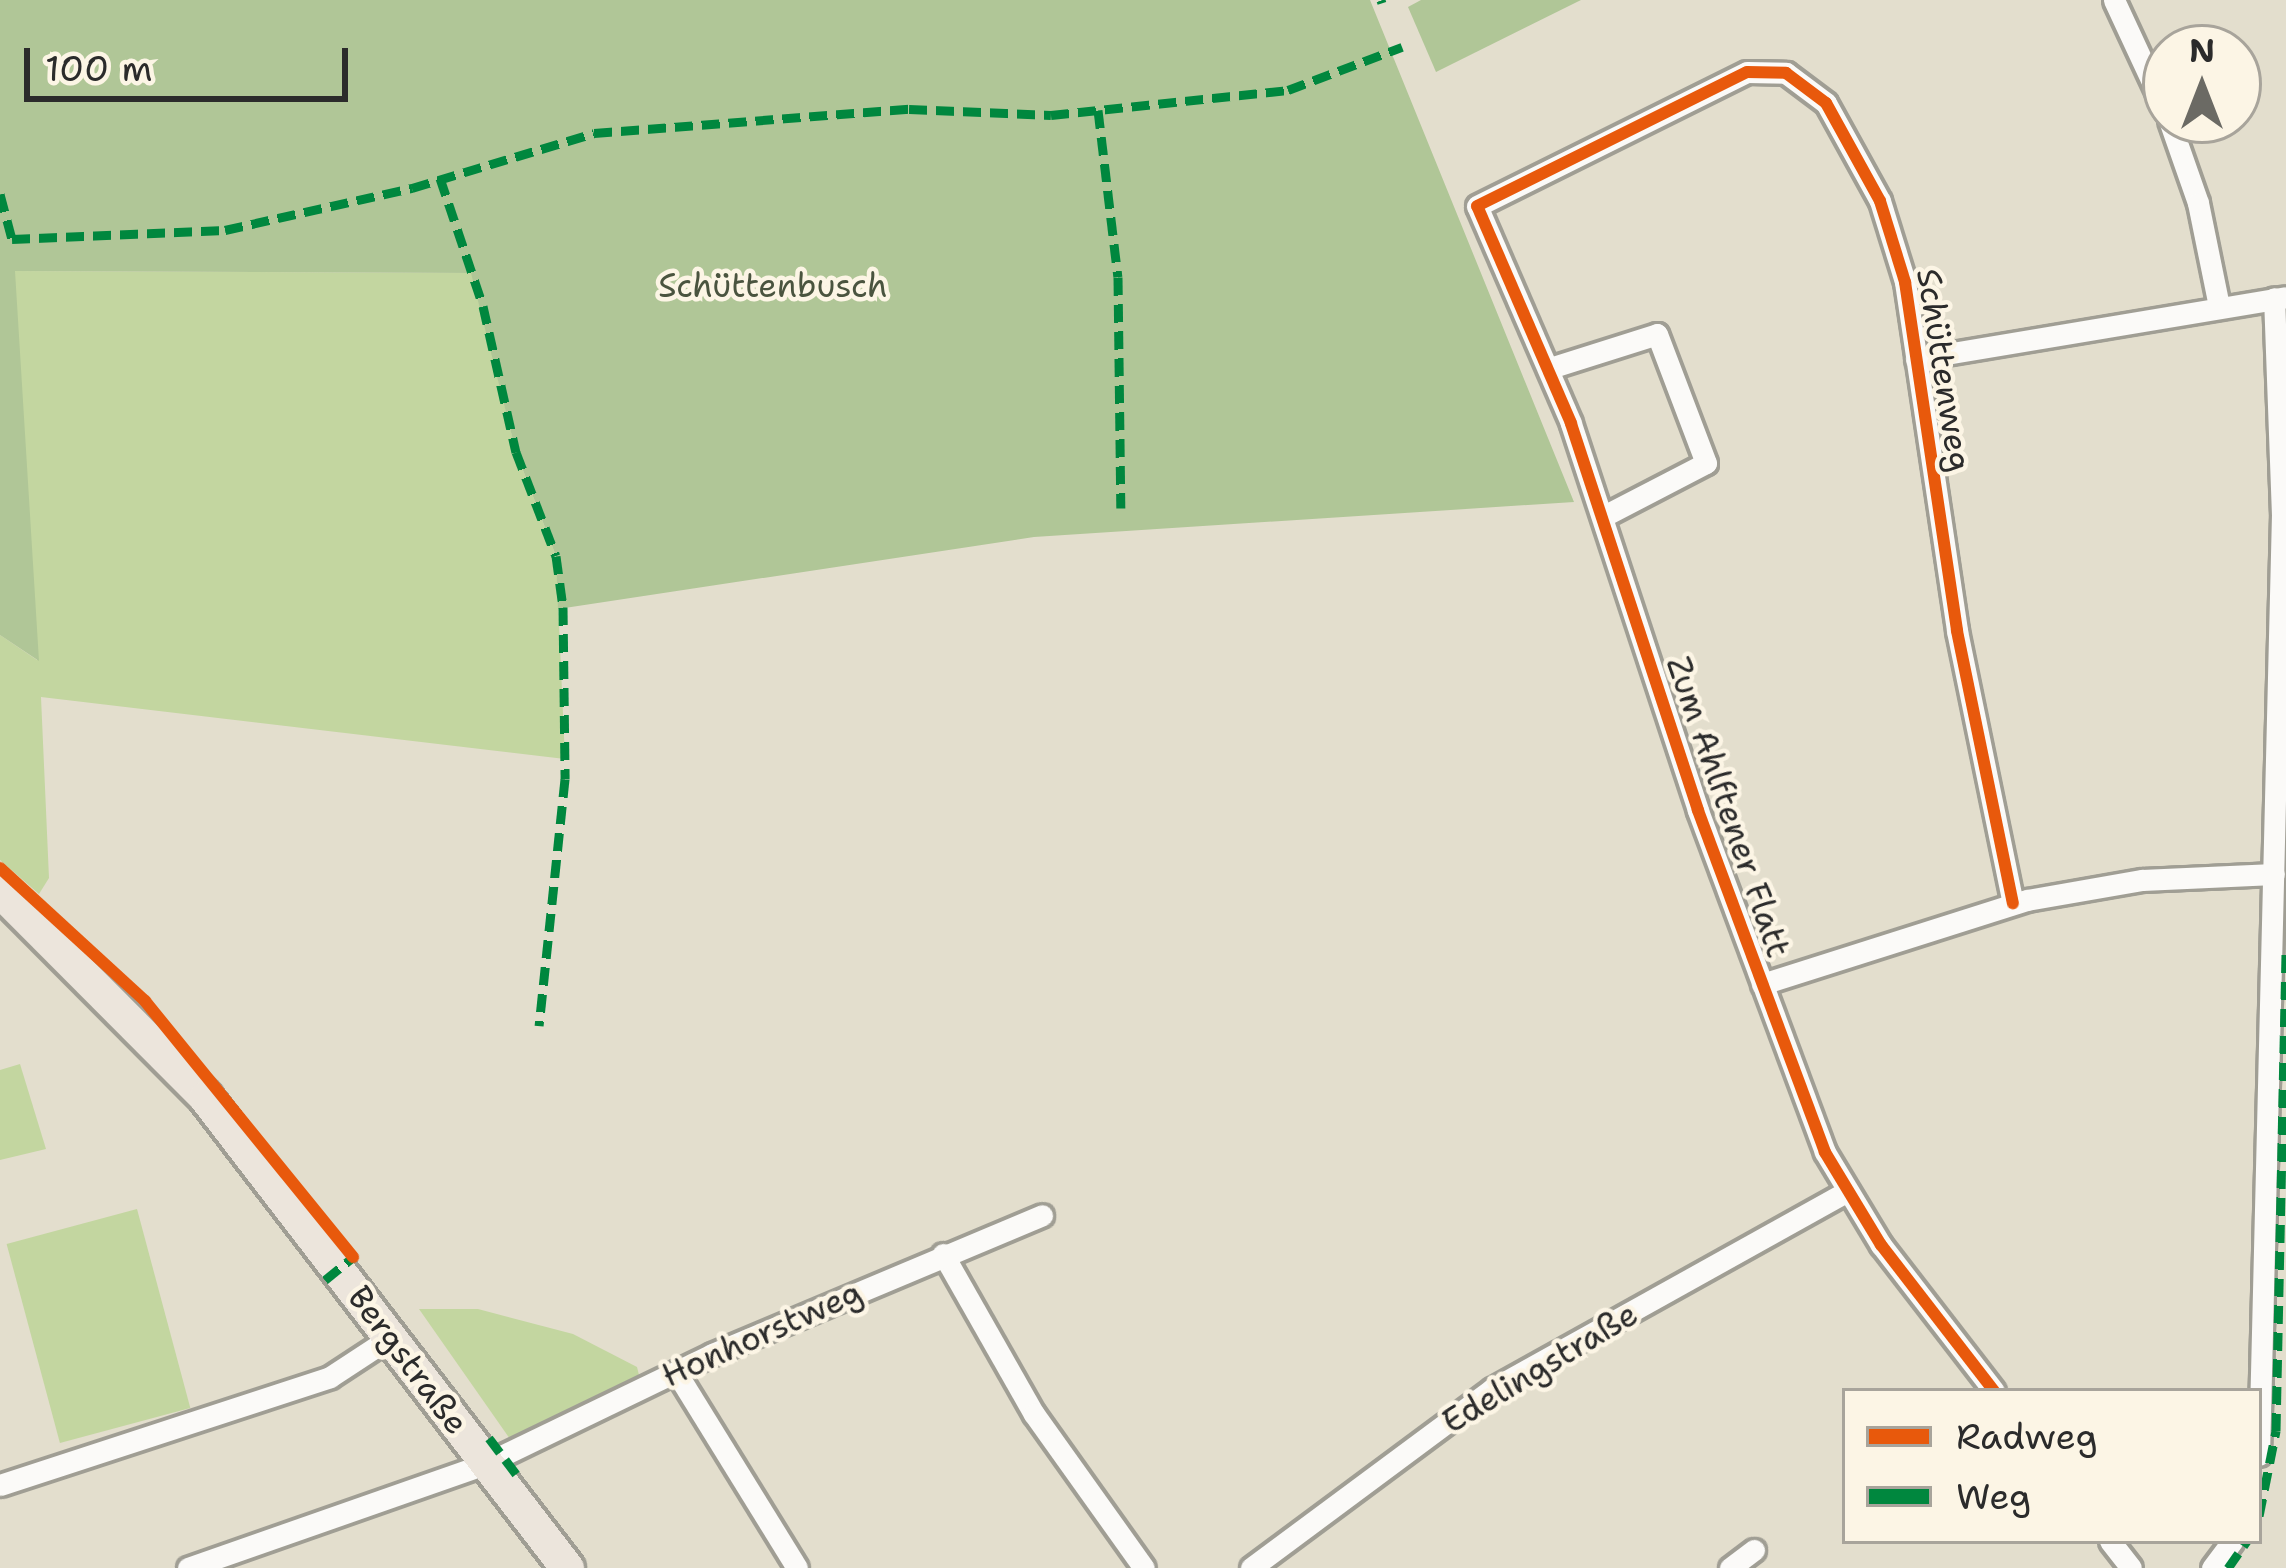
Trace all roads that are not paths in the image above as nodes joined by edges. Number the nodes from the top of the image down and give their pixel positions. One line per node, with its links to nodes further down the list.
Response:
1 (2114, 0): 2 (street)
2 (2142, 60)
3 (2178, 144): 6 (street)
4 (1477, 206): 7 (street, Schüttenweg); 8 (street, Zum Ahlftener Flatt)
5 (2280, 297): 6 (street); 9 (street)
6 (2219, 306): 7 (street)
7 (1916, 359): 13 (street, Schüttenweg)
8 (1550, 368): 10 (street, Zum Ahlftener Flatt); 10 (street)
9 (2284, 515): 11 (street)
10 (1601, 517): 14 (street, Zum Ahlftener Flatt)
11 (2274, 874): 13 (street); 21 (street)
12 (0, 891): 18 (main road, Bergstraße)
13 (2013, 903): 14 (street)
14 (1762, 984): 15 (street, Zum Ahlftener Flatt)
15 (1846, 1192): 20 (street, Zum Ahlftener Flatt); 30 (street, Edelingstraße)
16 (1042, 1215): 17 (street, Honhorstweg)
17 (943, 1254): 19 (street, Honhorstweg); 29 (street)
18 (391, 1337): 22 (main road, Bergstraße); 23 (street)
19 (676, 1372): 22 (street, Honhorstweg); 28 (street)
20 (1992, 1388)
21 (2261, 1388)
22 (487, 1463): 26 (street, Honhorstweg); 27 (main road, Bergstraße)
23 (0, 1485)
24 (2112, 1544): 32 (street)
25 (1754, 1550): 31 (street)
26 (188, 1568)
27 (567, 1568)
28 (797, 1568)
29 (1144, 1568)
30 (1251, 1568)
31 (1730, 1568)
32 (2132, 1568)

